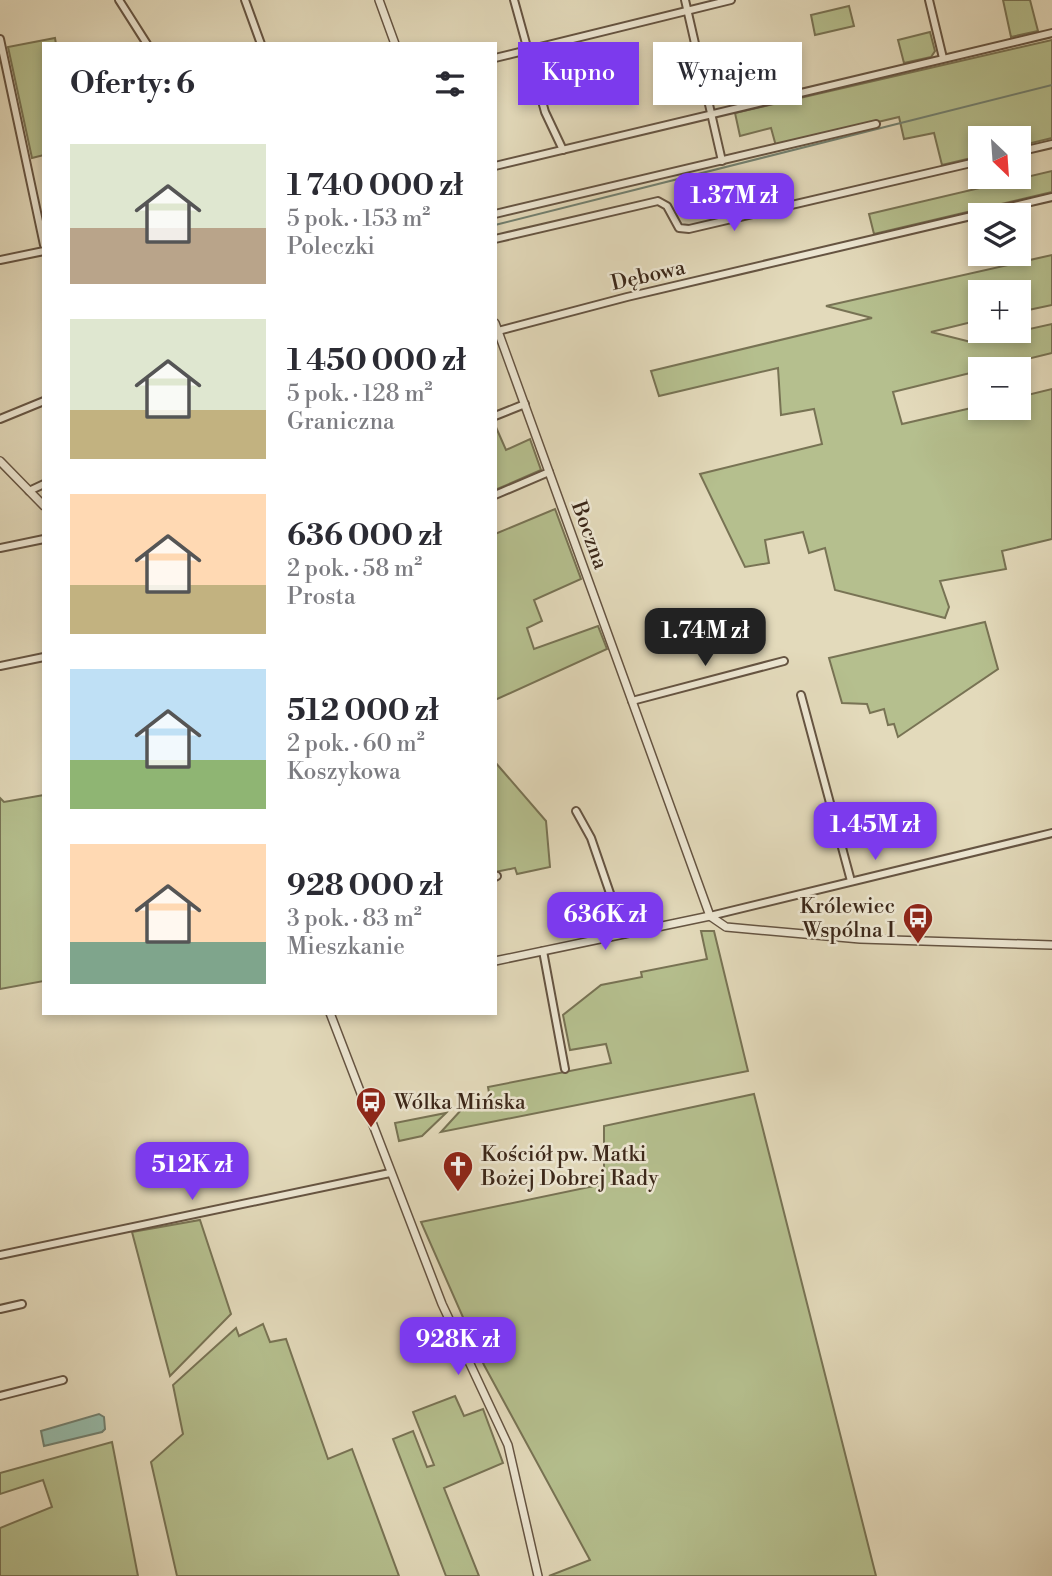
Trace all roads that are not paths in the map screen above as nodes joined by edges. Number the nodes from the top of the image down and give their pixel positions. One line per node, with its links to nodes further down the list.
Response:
1 (120, 0): 11 (street)
2 (245, 0): 12 (street)
3 (379, 0): 13 (street)
4 (514, 0): 14 (street)
5 (685, 0): 8 (street)
6 (731, 0): 8 (street)
7 (929, 0): 18 (street)
8 (687, 11): 15 (street); 20 (street)
9 (1052, 33): 18 (street)
10 (0, 39): 30 (street)
11 (146, 42)
12 (260, 42)
13 (394, 42)
14 (526, 42)
15 (561, 42)
16 (518, 52): 17 (street)
17 (497, 58)
18 (943, 58): 20 (street)
19 (543, 105): 24 (street)
20 (712, 114): 24 (street); 25 (street)
21 (876, 124): 25 (street)
22 (1052, 144): 23 (street)
23 (1031, 149)
24 (563, 150): 27 (street)
25 (722, 161): 29 (street)
26 (968, 164): 31 (street)
27 (497, 166)
28 (1052, 197): 34 (street, Dębowa)
29 (497, 214)
30 (42, 236)
31 (497, 239)
32 (42, 251): 33 (street)
33 (0, 260)
34 (498, 331): 36 (street, Boczna)
35 (42, 402): 38 (street)
36 (525, 404): 37 (street); 40 (street, Boczna)
37 (497, 415)
38 (0, 419)
39 (0, 461): 42 (street)
40 (549, 472): 43 (street); 51 (street, Boczna)
41 (42, 485): 42 (street)
42 (29, 491): 44 (street)
43 (497, 494)
44 (42, 504)
45 (42, 539): 46 (street)
46 (0, 548)
47 (42, 657): 49 (street)
48 (785, 661): 51 (street)
49 (0, 666)
50 (801, 695): 54 (street)
51 (632, 701): 55 (street, Boczna)
52 (576, 811): 56 (street)
53 (1052, 833): 54 (street)
54 (851, 881): 55 (street)
55 (710, 916): 56 (street); 57 (street)
56 (624, 934): 58 (street)
57 (1052, 945)
58 (544, 951): 59 (street); 61 (street)
59 (497, 961)
60 (331, 1015): 62 (street)
61 (565, 1069)
62 (390, 1173): 63 (street); 68 (street)
63 (0, 1255)
64 (22, 1304): 65 (street)
65 (0, 1309)
66 (63, 1380): 67 (street)
67 (0, 1395)
68 (538, 1576)

